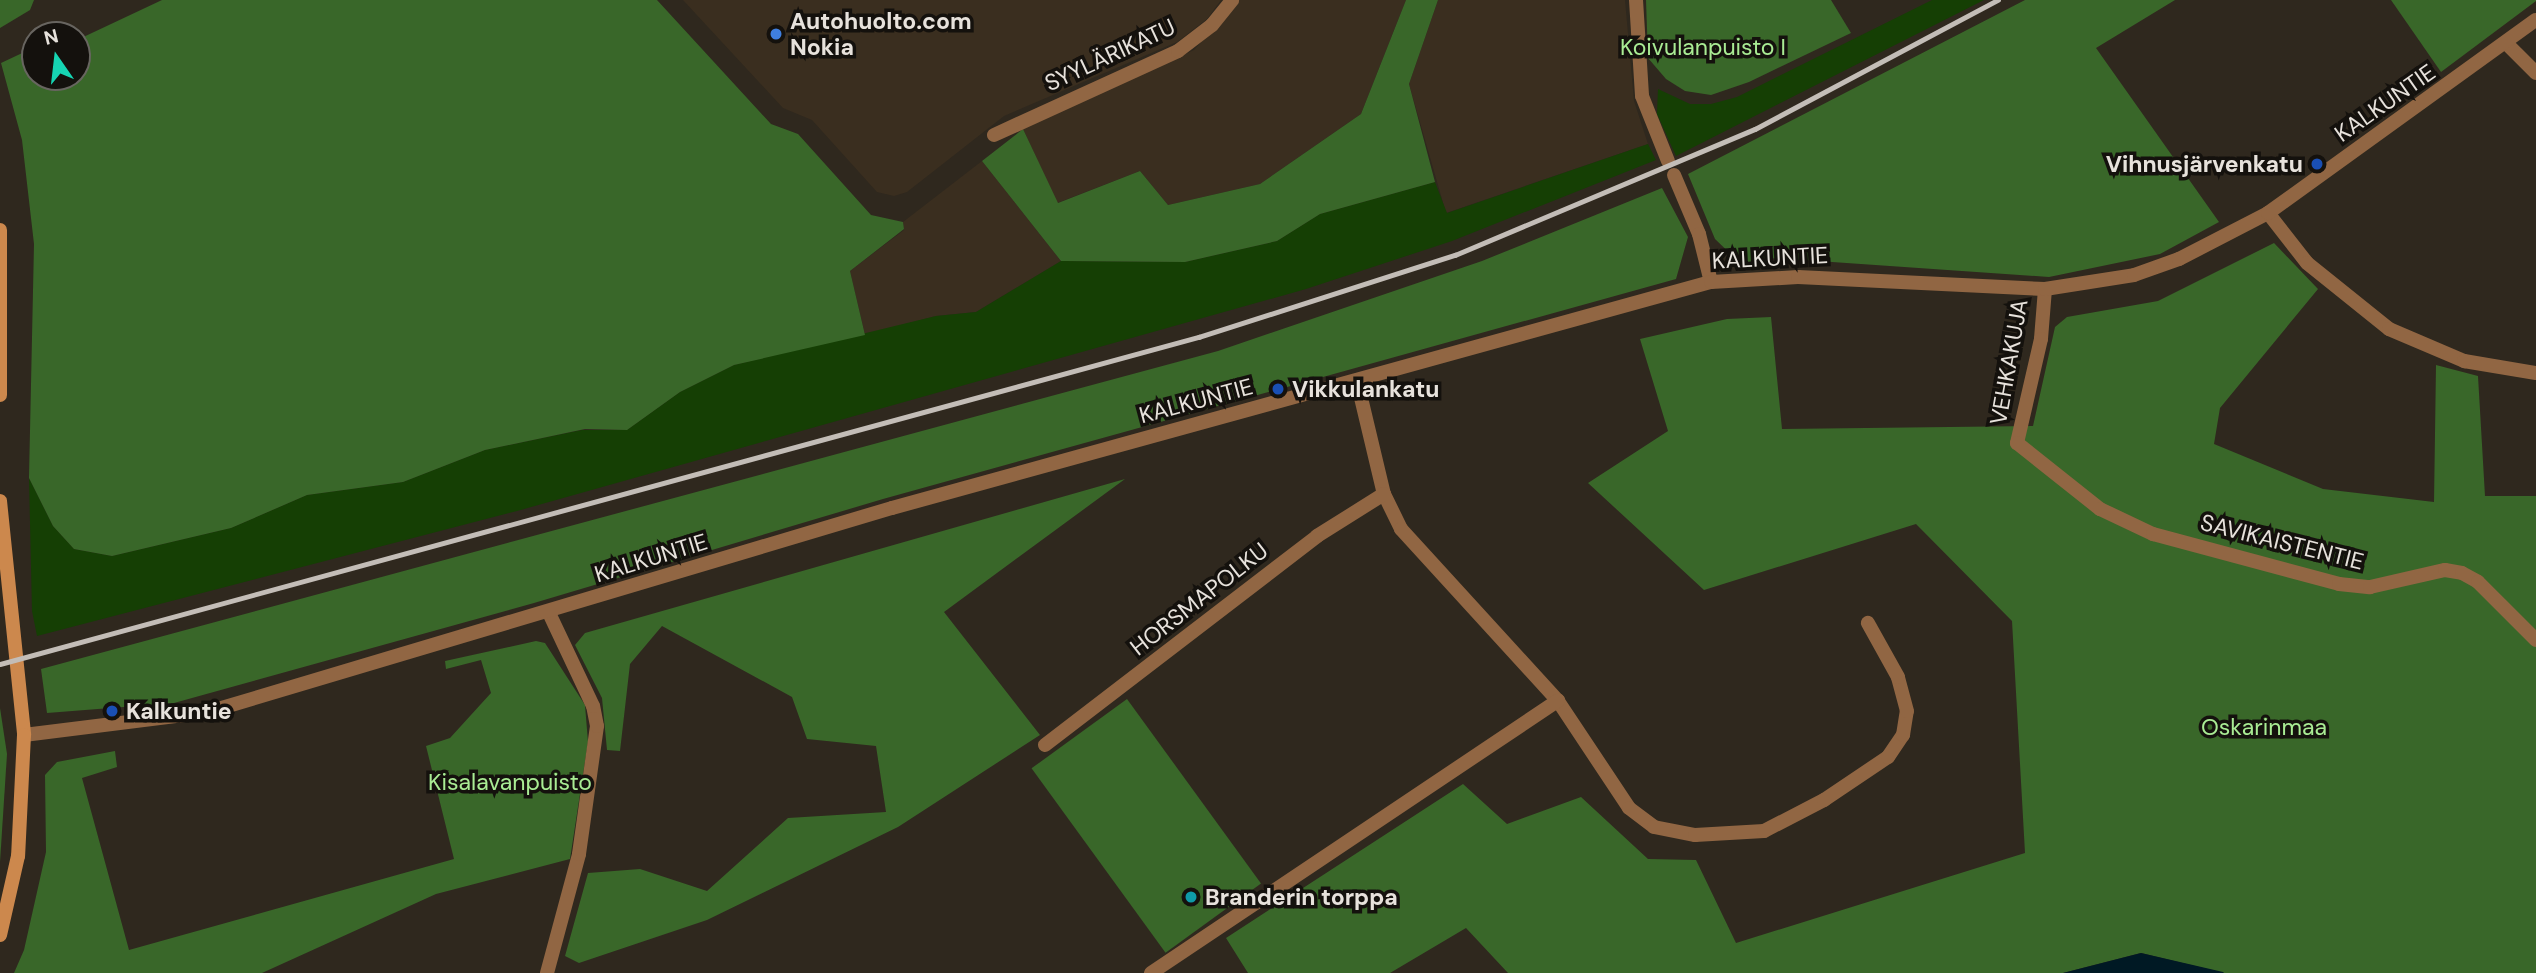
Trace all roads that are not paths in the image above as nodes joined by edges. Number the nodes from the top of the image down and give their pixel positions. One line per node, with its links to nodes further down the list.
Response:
1 (1232, 0): 6 (street, SYYLÄRIKATU)
2 (1636, 0): 7 (street)
3 (2536, 20): 4 (street, KALKUNTIE)
4 (2507, 44): 5 (street); 9 (street, KALKUNTIE)
5 (2536, 73)
6 (994, 135)
7 (1668, 161)
8 (1674, 175): 11 (street)
9 (2268, 213): 12 (street, KALKUNTIE); 13 (street)
10 (0, 230): 15 (main road)
11 (1711, 282): 12 (street, KALKUNTIE); 14 (street, KALKUNTIE)
12 (2045, 289): 16 (street, VEHKAKUJA)
13 (2536, 373)
14 (1357, 381): 17 (street); 19 (street, KALKUNTIE)
15 (0, 395)
16 (2017, 443): 21 (street, SAVIKAISTENTIE)
17 (1384, 494): 22 (street); 24 (street, HORSMAPOLKU)
18 (0, 500): 23 (main road)
19 (549, 613): 23 (street, KALKUNTIE); 26 (street)
20 (1868, 623): 22 (street)
21 (2536, 640)
22 (1559, 701): 27 (street)
23 (24, 735): 25 (main road)
24 (1045, 745)
25 (0, 935)
26 (547, 973)
27 (1151, 973)

